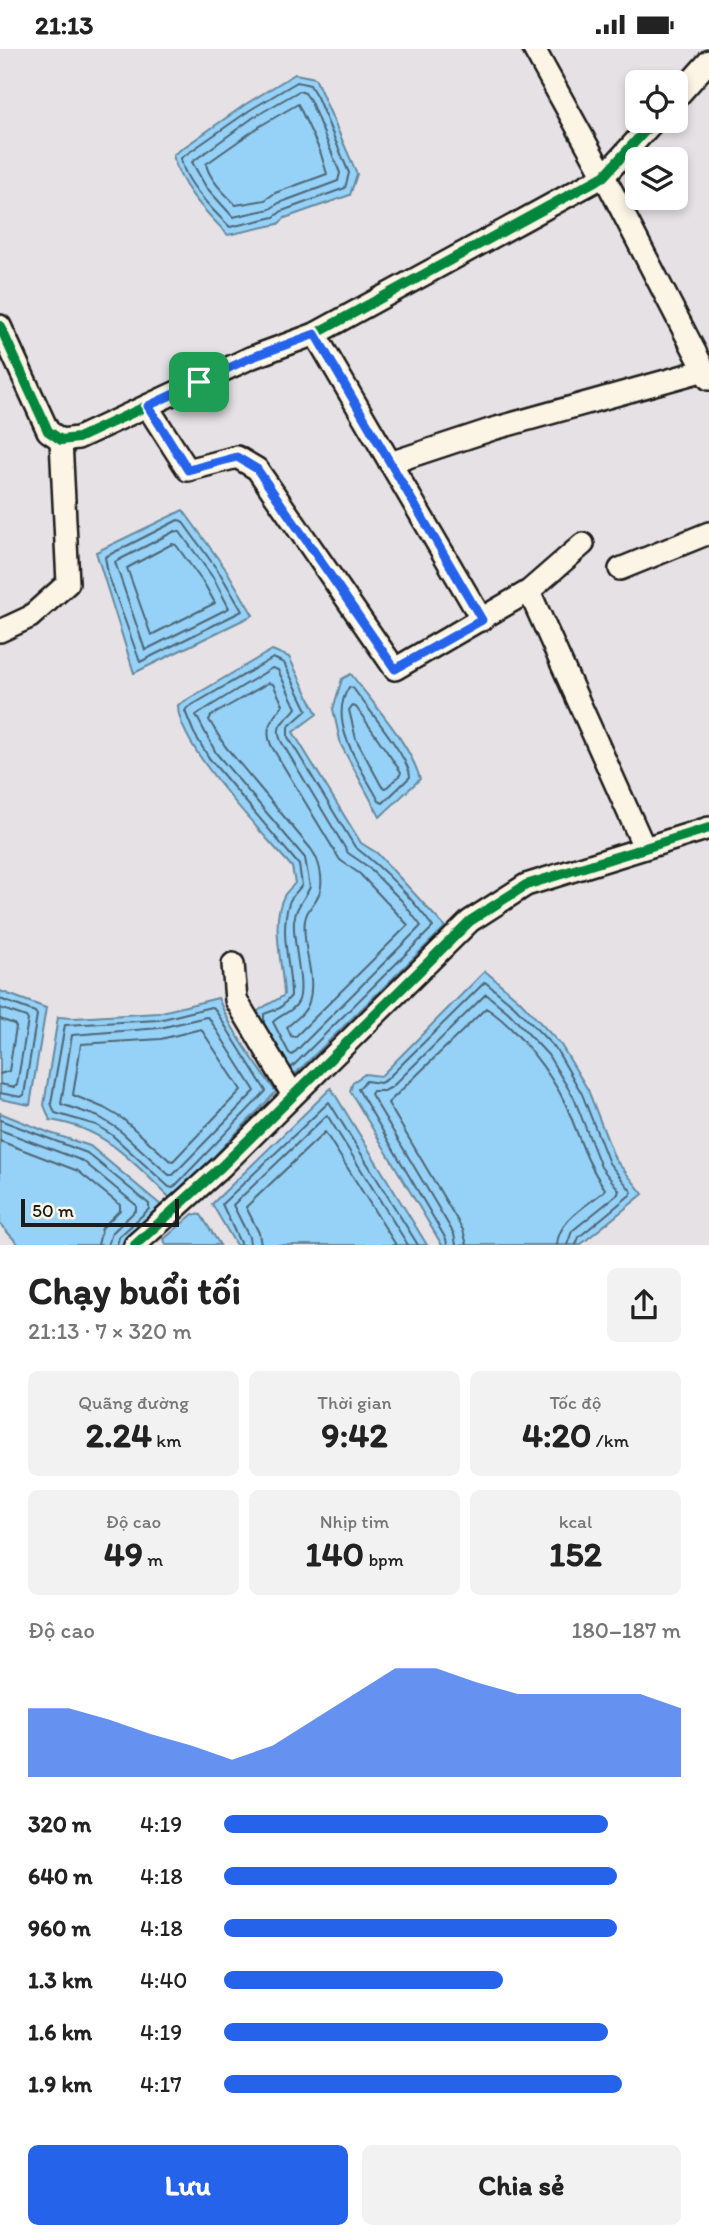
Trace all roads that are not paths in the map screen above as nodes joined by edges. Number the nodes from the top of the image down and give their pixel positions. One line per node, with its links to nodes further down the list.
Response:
1 (534, 49): 5 (street)
2 (709, 61): 3 (street)
3 (688, 84)
4 (643, 133): 5 (street)
5 (604, 176): 7 (street); 8 (street)
6 (0, 326): 10 (street)
7 (315, 334): 9 (street); 11 (street)
8 (707, 375): 11 (street)
9 (148, 406): 10 (street); 16 (street)
10 (61, 440): 17 (street)
11 (390, 463): 16 (street)
12 (709, 533): 14 (street)
13 (583, 544): 15 (street)
14 (620, 569)
15 (529, 591): 16 (street); 19 (street)
16 (482, 620)
17 (0, 631)
18 (709, 828): 19 (street)
19 (644, 847): 21 (street)
20 (233, 964): 21 (street)
21 (293, 1095): 22 (street)
22 (135, 1245)

